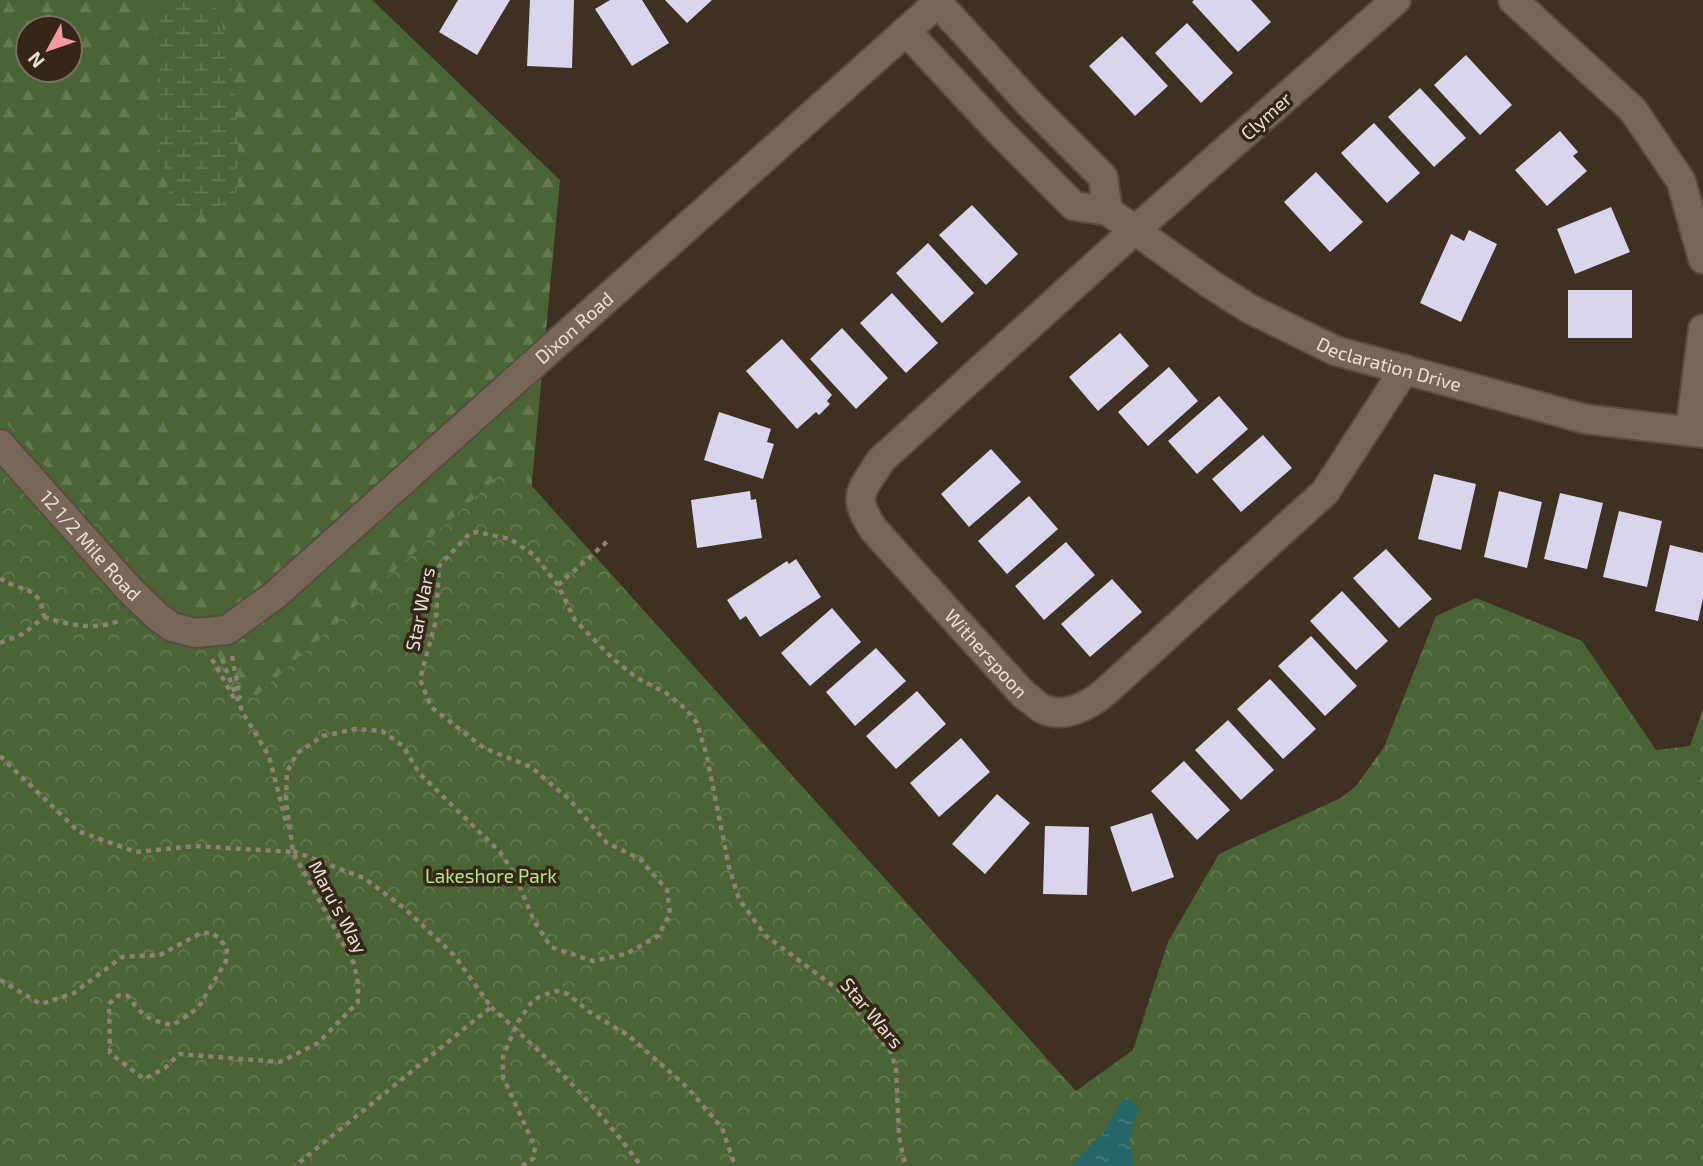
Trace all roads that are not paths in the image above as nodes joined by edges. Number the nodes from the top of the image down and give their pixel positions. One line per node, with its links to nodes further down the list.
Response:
1 (1396, 0): 8 (street, Clymer)
2 (1513, 0): 9 (street)
3 (939, 2): 4 (street, Dixon Road); 5 (street)
4 (906, 31): 6 (street, Declaration Drive); 14 (street, Dixon Road)
5 (1029, 103): 6 (street); 7 (street)
6 (999, 131): 7 (street, Declaration Drive)
7 (1108, 211): 8 (street, Declaration Drive)
8 (1136, 231): 11 (street, Declaration Drive); 11 (street, Witherspoon)
9 (1703, 258)
10 (1703, 329): 12 (street)
11 (1405, 369): 12 (street, Declaration Drive)
12 (1697, 432)
13 (0, 444): 14 (street, 12 1/2 Mile Road)
14 (211, 632)

